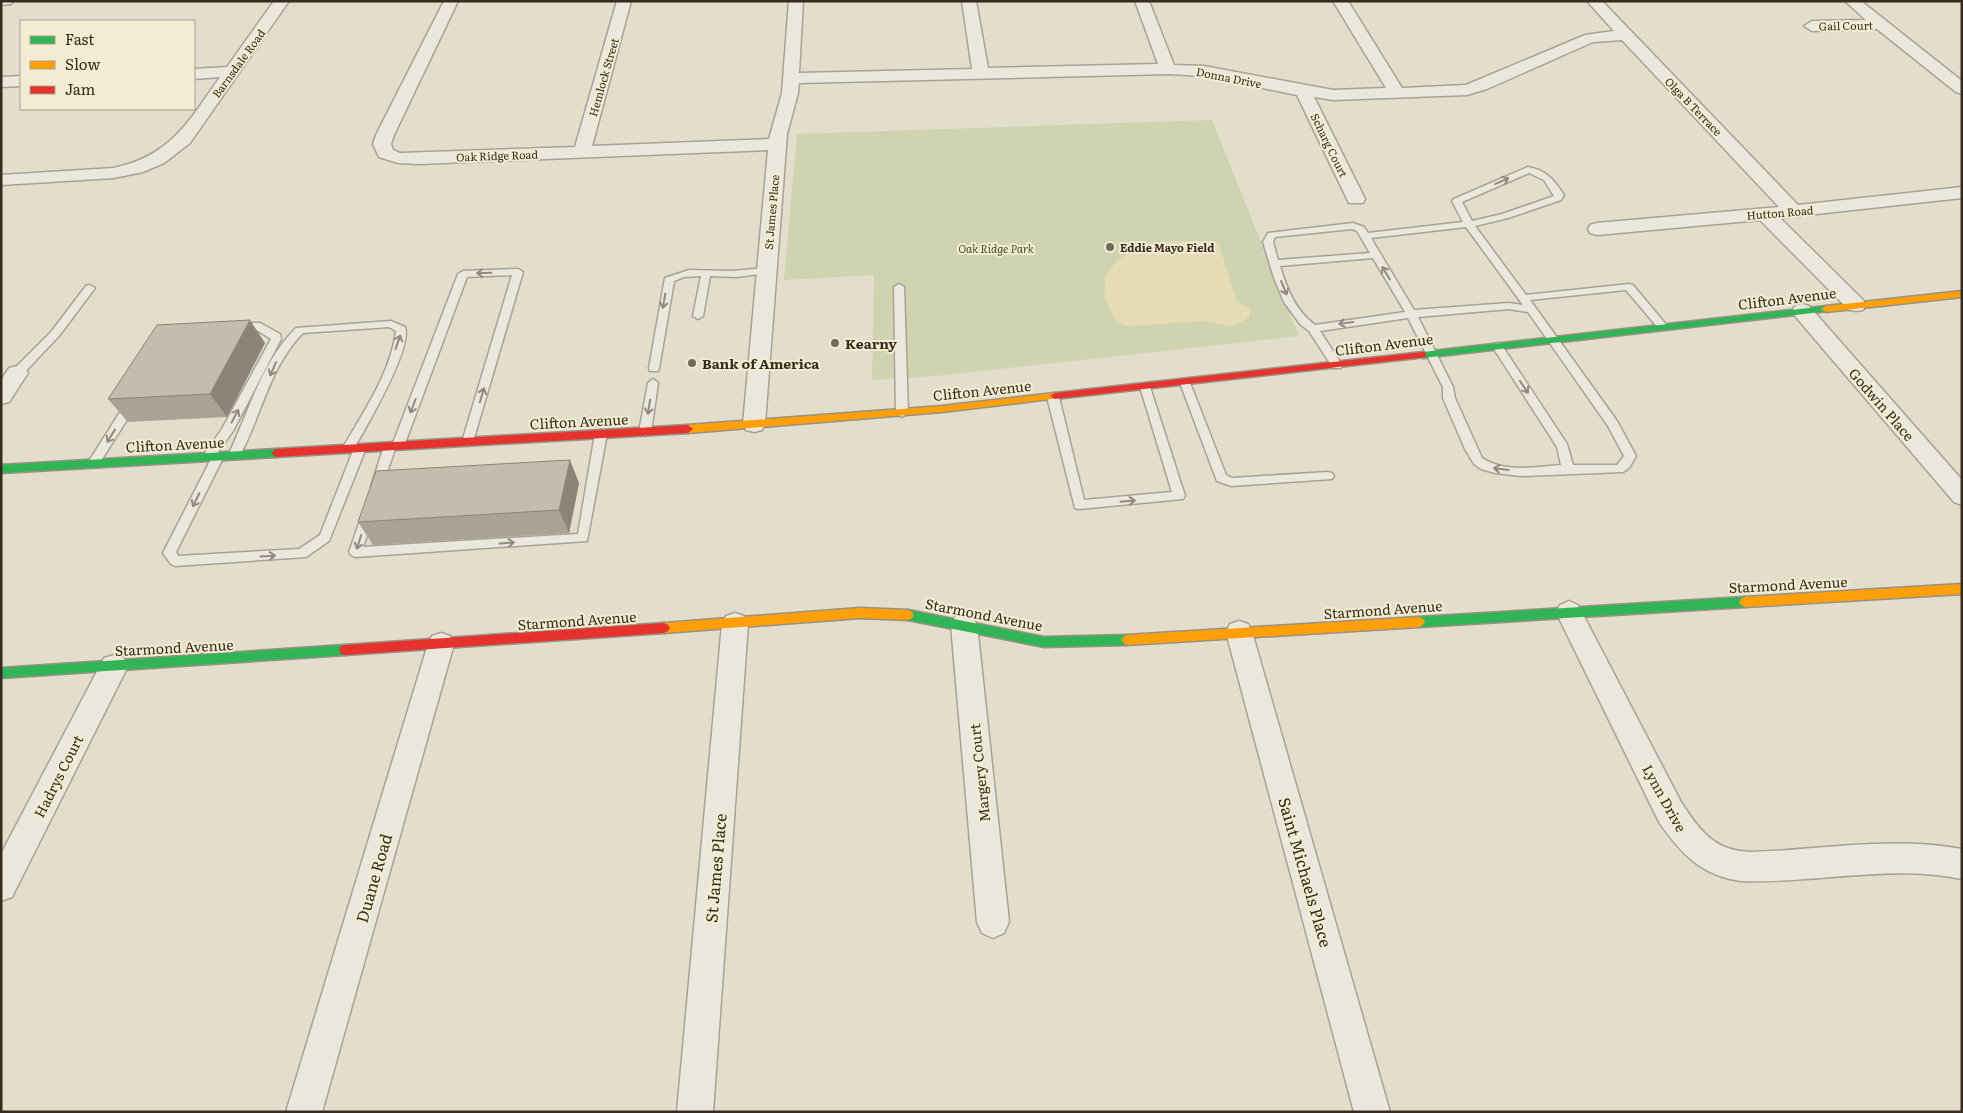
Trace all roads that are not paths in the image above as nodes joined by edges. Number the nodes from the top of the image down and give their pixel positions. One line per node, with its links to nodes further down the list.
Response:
1 (1, 1): 2 (street)
2 (6, 1)
3 (282, 1): 16 (street, Barnsdale Road)
4 (451, 1): 26 (street, Oak Ridge Road)
5 (624, 1): 26 (street, Hemlock Street)
6 (796, 1): 19 (street, St James Place)
7 (969, 1): 18 (street)
8 (1142, 1): 15 (street)
9 (1340, 1): 24 (street)
10 (1594, 1): 14 (street, Olga B Terrace)
11 (1852, 1): 12 (street)
12 (1881, 24): 13 (street, Gail Court); 22 (street)
13 (1812, 26)
14 (1626, 35): 24 (street, Donna Drive); 30 (street, Olga B Terrace)
15 (1168, 69): 18 (street, Donna Drive); 23 (street, Donna Drive)
16 (231, 72): 17 (street); 27 (street, Barnsdale Road)
17 (195, 74)
18 (981, 75): 19 (street, Donna Drive)
19 (791, 78): 25 (street, St James Place)
20 (1, 82): 21 (street)
21 (20, 82)
22 (1962, 89)
23 (1304, 92): 24 (street, Donna Drive); 29 (street, Scharg Court)
24 (1397, 93)
25 (778, 144): 26 (street, Oak Ridge Road); 37 (street, St James Place)
26 (582, 152)
27 (1, 180)
28 (1962, 192): 30 (street, Hutton Road)
29 (1356, 199)
30 (1794, 211): 31 (street, Hutton Road)
31 (1764, 214): 33 (street, Hutton Road); 43 (street)
32 (1470, 224): 32 (lane, one-way to 32); 34 (lane); 42 (lane)
33 (1597, 228)
34 (1365, 236): 35 (lane); 36 (lane)
35 (1376, 255): 36 (lane); 46 (lane, one-way to 35)
36 (1275, 263): 50 (lane, one-way to 50)
37 (766, 271): 38 (lane); 64 (street, St James Place)
38 (706, 273): 47 (lane); 55 (lane, one-way to 55)
39 (899, 287): 63 (lane)
40 (90, 288): 56 (lane)
41 (1962, 294): 43 (main road, Clifton Avenue)
42 (1524, 298): 44 (lane); 49 (lane)
43 (1856, 305): 45 (main road, Clifton Avenue)
44 (1531, 309): 46 (lane); 51 (lane)
45 (1802, 311): 49 (main road, Clifton Avenue); 76 (street, Godwin Place)
46 (1411, 314): 50 (lane, one-way to 50); 53 (lane)
47 (698, 316)
48 (256, 325): 71 (lane, one-way to 48)
49 (1663, 327): 51 (main road, Clifton Avenue)
50 (1313, 329): 54 (lane)
51 (1554, 340): 52 (main road, Clifton Avenue); 73 (lane)
52 (1497, 346): 53 (main road, Clifton Avenue); 73 (lane, one-way to 73)
53 (1431, 354): 54 (main road, Clifton Avenue); 73 (lane, one-way to 53)
54 (1337, 365): 58 (main road, Clifton Avenue)
55 (654, 368)
56 (9, 374): 61 (street)
57 (652, 383): 65 (lane, one-way to 65)
58 (1184, 383): 59 (main road, Clifton Avenue); 75 (lane)
59 (1145, 387): 62 (main road, Clifton Avenue); 62 (lane, one-way to 59)
60 (138, 392): 72 (lane, one-way to 72)
61 (1, 396)
62 (1053, 397): 63 (main road, Clifton Avenue)
63 (902, 413): 64 (main road, Clifton Avenue)
64 (754, 424): 65 (main road, Clifton Avenue)
65 (645, 432): 66 (main road, Clifton Avenue)
66 (601, 434): 67 (main road, Clifton Avenue); 68 (lane, one-way to 66)
67 (468, 442): 68 (main road, Clifton Avenue); 68 (lane, one-way to 68)
68 (394, 446): 69 (main road, Clifton Avenue)
69 (354, 448): 70 (main road, Clifton Avenue); 70 (lane, one-way to 70); 71 (lane, one-way to 69)
70 (234, 456): 71 (main road, Clifton Avenue)
71 (213, 457): 72 (main road, Clifton Avenue)
72 (93, 464): 74 (main road, Clifton Avenue)
73 (1568, 469)
74 (1, 470)
75 (1328, 476)
76 (1962, 496)
77 (1962, 589): 78 (main road, Starmond Avenue)
78 (1569, 612): 81 (main road, Starmond Avenue); 85 (street, Lynn Drive)
79 (735, 624): 80 (main road, Starmond Avenue); 82 (main road, Starmond Avenue); 89 (street, St James Place)
80 (964, 625): 81 (main road, Starmond Avenue); 87 (street, Margery Court)
81 (1239, 632): 90 (street, Saint Michaels Place)
82 (441, 644): 83 (main road, Starmond Avenue); 88 (street, Duane Road)
83 (114, 666): 84 (main road, Starmond Avenue); 86 (street, Hadrys Court)
84 (1, 673)
85 (1962, 864)
86 (1, 886)
87 (993, 922)
88 (304, 1112)
89 (695, 1112)
90 (1372, 1112)

